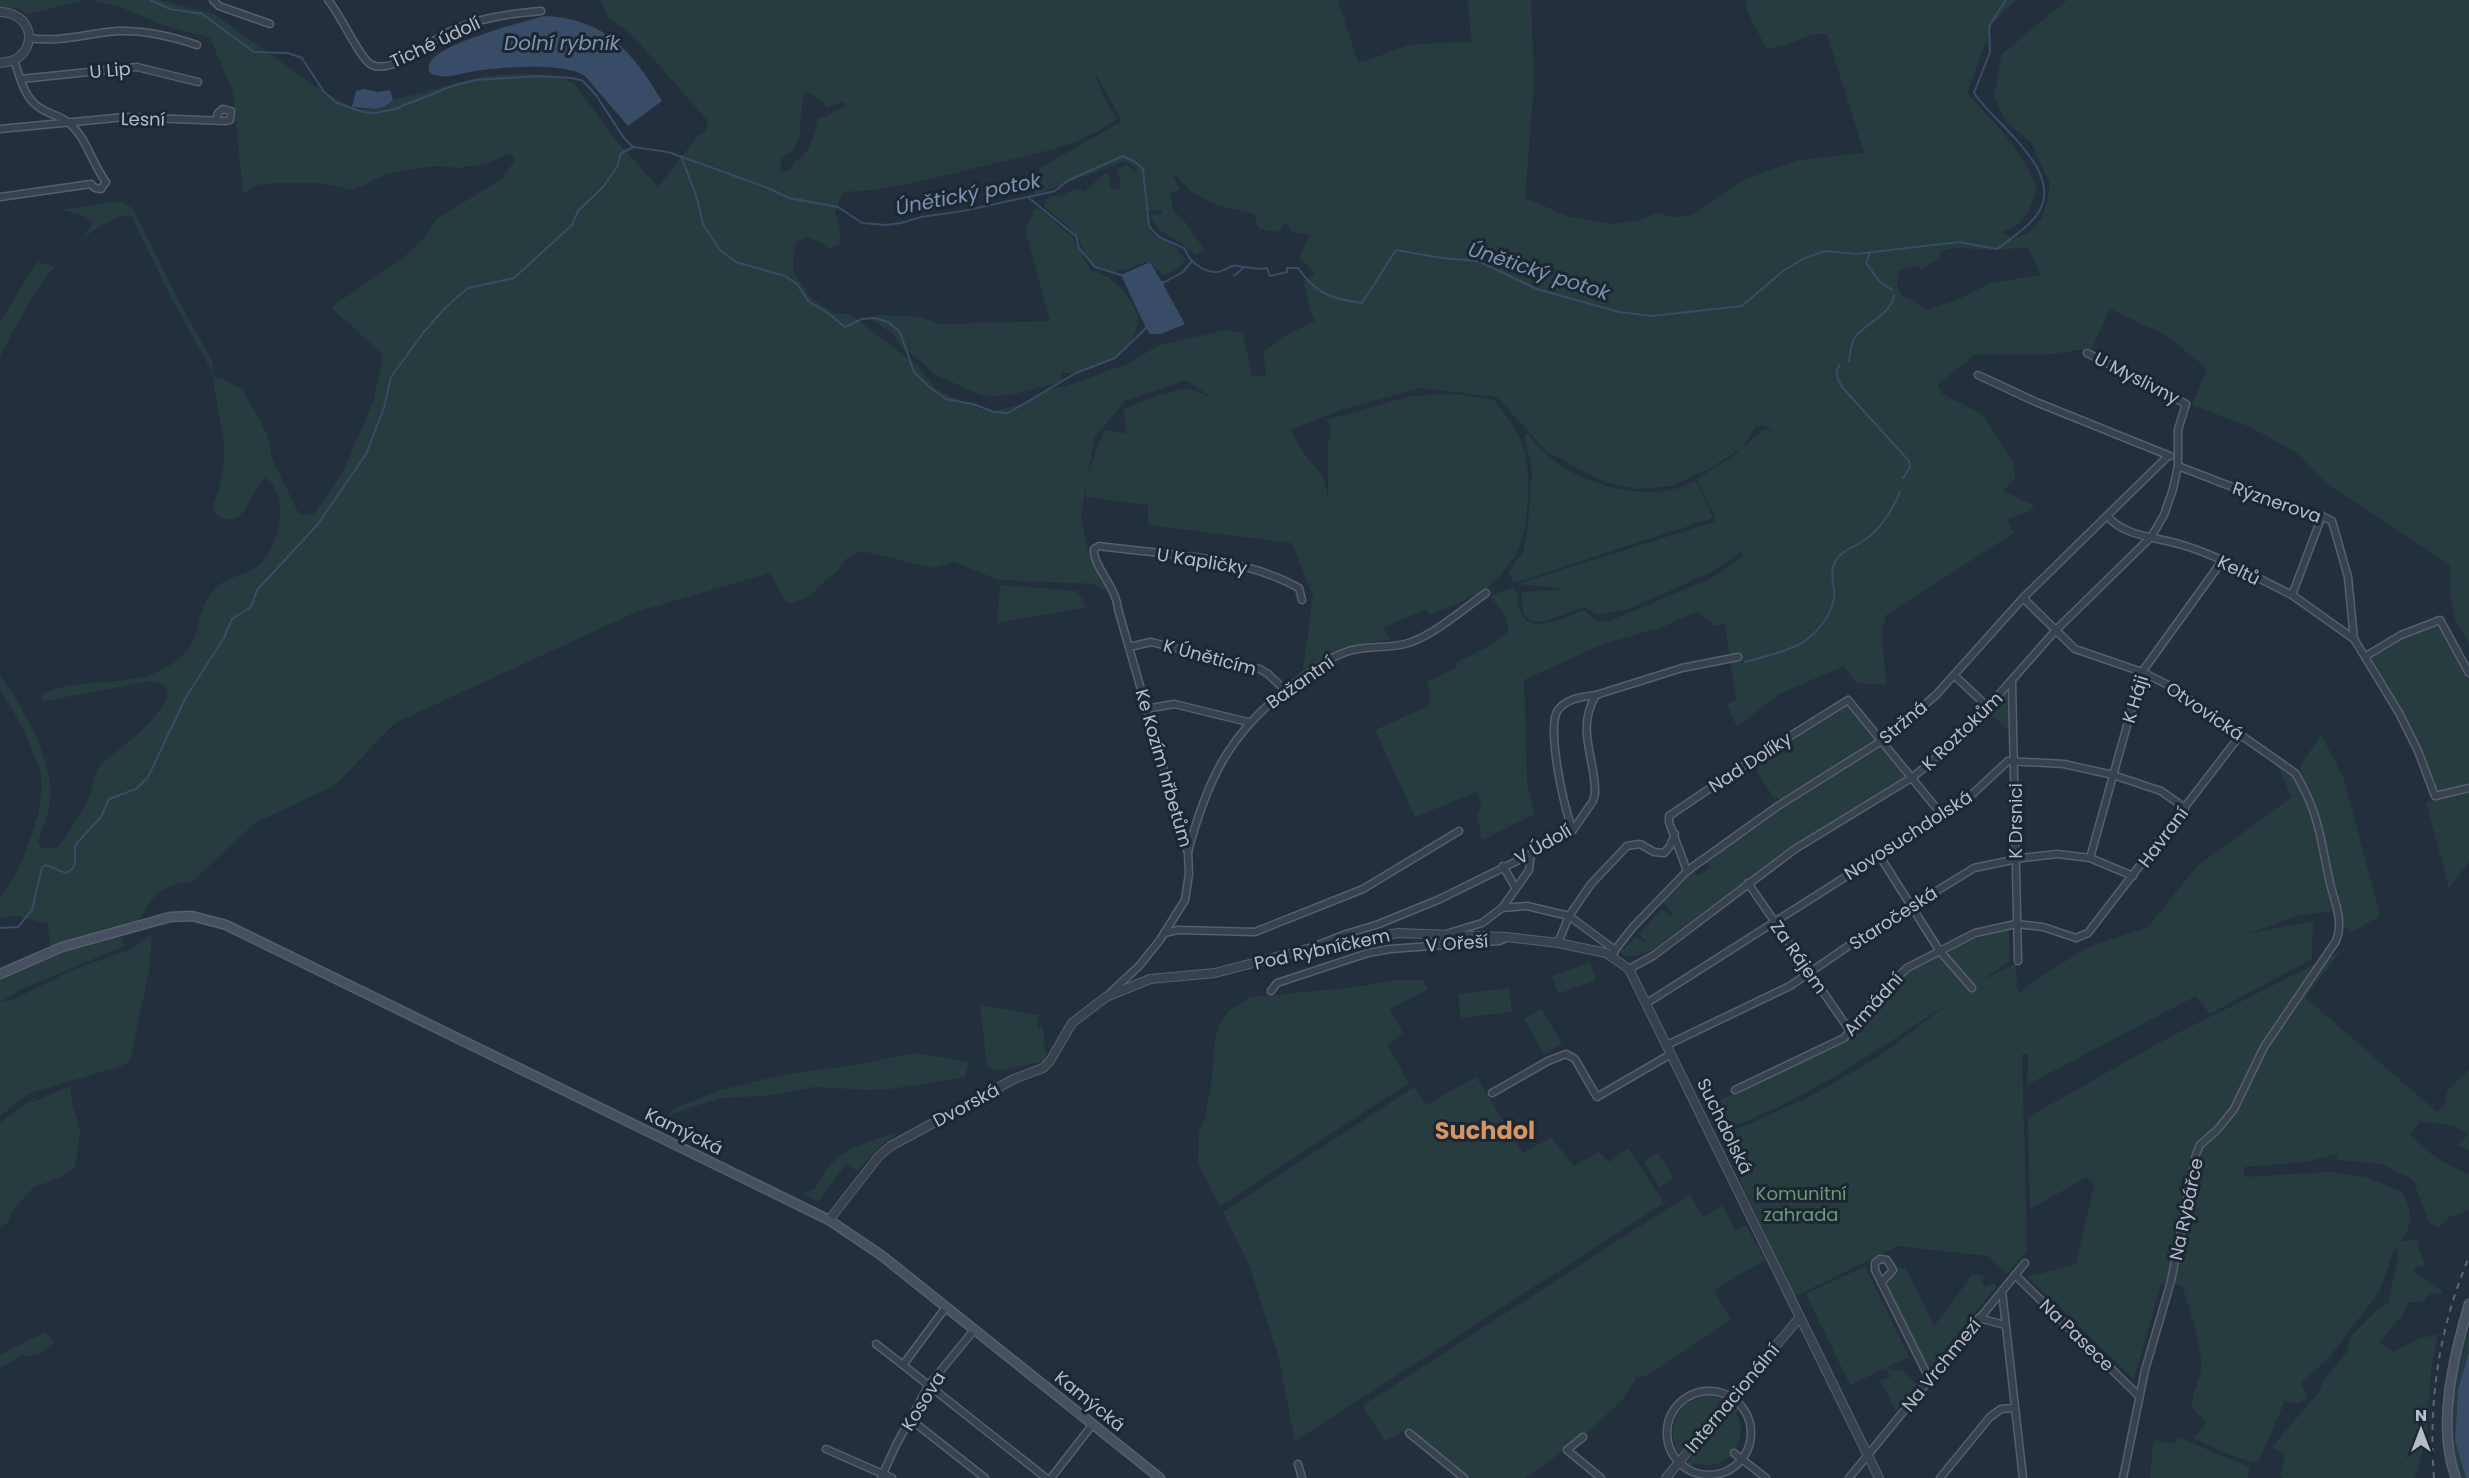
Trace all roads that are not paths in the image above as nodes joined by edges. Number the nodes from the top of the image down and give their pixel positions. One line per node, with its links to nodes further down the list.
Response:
1 (213, 0): 5 (street)
2 (328, 0): 3 (street, Tiché údolí)
3 (541, 11)
4 (0, 12): 6 (street)
5 (270, 24)
6 (29, 38): 7 (street); 8 (street)
7 (197, 45)
8 (14, 60): 9 (street); 10 (street)
9 (0, 63)
10 (21, 79): 11 (street, U Lip); 12 (street)
11 (198, 82)
12 (39, 108): 14 (street); 15 (street)
13 (216, 121): 14 (street, Lesní)
14 (69, 122): 15 (street, Lesní); 17 (street)
15 (36, 124): 16 (street, Lesní)
16 (0, 129)
17 (100, 174): 18 (street); 18 (street)
18 (91, 184): 19 (street)
19 (0, 197)
20 (2087, 353): 22 (street, U Myslivny)
21 (1978, 375): 24 (street)
22 (2186, 404): 23 (street, K Roztokům)
23 (2177, 455): 24 (street); 25 (street, K Roztokům)
24 (2168, 456): 27 (street, Stržná)
25 (2178, 466): 26 (street, Rýznerova); 28 (street, K Roztokům)
26 (2322, 516): 32 (street); 36 (street, Rýznerova)
27 (2108, 517): 28 (street, Keltů); 33 (street, Stržná)
28 (2151, 537): 30 (street, Keltů); 35 (street, K Roztokům)
29 (1094, 554): 34 (street, U Kapličky); 37 (street, Ke Kozím hřbetům)
30 (2222, 561): 32 (street, Keltů); 40 (street, K Háji)
31 (1486, 593): 44 (street, Bažantní)
32 (2292, 596): 36 (street, Keltů)
33 (2023, 597): 35 (street, Otvovická); 42 (street, Stržná)
34 (1302, 600)
35 (2055, 631): 40 (street, Otvovická); 43 (street, K Roztokům)
36 (2354, 639): 38 (street)
37 (1129, 647): 44 (street, K Úněticím); 47 (street, Ke Kozím hřbetům)
38 (2366, 656): 41 (street); 54 (street)
39 (1738, 657): 45 (street)
40 (2142, 672): 49 (street, Otvovická); 52 (street, K Háji)
41 (2469, 673)
42 (1953, 675): 46 (street); 50 (street, Stržná)
43 (2012, 682): 46 (street, K Roztokům); 51 (street, K Drsnici)
44 (1285, 690): 48 (street, Bažantní)
45 (1596, 695): 57 (street, V Údolí); 57 (street)
46 (1988, 707): 53 (street, K Roztokům)
47 (1146, 709): 48 (street); 60 (street, Ke Kozím hřbetům)
48 (1248, 722): 60 (street, Bažantní)
49 (2241, 734): 55 (street, Havraní); 79 (street, Otvovická)
50 (1883, 740): 53 (street); 59 (street, Nad Dolíky); 66 (street, Stržná)
51 (2015, 760): 52 (street); 56 (street, Novosuchdolská); 64 (street, K Drsnici)
52 (2113, 775): 55 (street); 63 (street, K Háji)
53 (1913, 777): 56 (street); 68 (street, K Roztokům)
54 (2469, 788)
55 (2186, 808): 67 (street, Havraní)
56 (1942, 816): 62 (street, Novosuchdolská)
57 (1573, 830): 61 (street, V Údolí)
58 (1459, 831): 75 (street)
59 (1675, 834): 66 (street, Nad Dolíky); 72 (street)
60 (1188, 853): 75 (street, Ke Kozím hřbetům)
61 (1530, 854): 65 (street, V Údolí); 69 (street)
62 (1879, 855): 70 (street); 73 (street, Novosuchdolská)
63 (2090, 858): 64 (street, Staročeská); 67 (street, Staročeská)
64 (2016, 859): 70 (street, Staročeská); 74 (street, K Drsnici)
65 (1503, 866): 69 (street); 81 (street, V Údolí)
66 (1687, 871): 83 (street, Stržná)
67 (2133, 876): 78 (street, Havraní)
68 (1748, 883): 73 (street, Za Rájem); 85 (street, K Roztokům)
69 (1515, 886): 71 (street)
70 (1911, 905): 82 (street); 86 (street, Staročeská)
71 (1502, 908): 72 (street); 76 (street)
72 (1569, 916): 80 (street); 83 (street)
73 (1774, 922): 86 (street, Za Rájem); 91 (street, Novosuchdolská)
74 (2016, 924): 78 (street, Armádní); 82 (street, Armádní); 84 (street, K Drsnici)
75 (1164, 933): 90 (street, Ke Kozím hřbetům)
76 (1442, 934): 77 (street, Pod Rybníčkem); 81 (street, Pod Rybníčkem)
77 (1507, 937): 80 (street, Pod Rybníčkem); 89 (street, V Ořeší)
78 (2082, 937)
79 (2336, 941): 112 (street, Na Rybářce)
80 (1558, 943): 83 (street, Pod Rybníčkem)
81 (1314, 946): 90 (street, Pod Rybníčkem)
82 (1939, 950): 88 (street); 92 (street, Armádní)
83 (1614, 953): 85 (street, Suchdolská)
84 (2018, 961)
85 (1629, 969): 91 (street, Suchdolská)
86 (1810, 972): 92 (street, Za Rájem); 93 (street, Staročeská)
87 (0, 974): 97 (main road, Kamýcká)
88 (1972, 988)
89 (1271, 991)
90 (1106, 997): 97 (street, Dvorská)
91 (1647, 1003): 93 (street, Suchdolská)
92 (1850, 1031): 95 (street, Armádní)
93 (1667, 1046): 94 (street, Suchdolská)
94 (1671, 1054): 96 (street); 104 (street, Suchdolská)
95 (1735, 1090)
96 (1492, 1093)
97 (829, 1220): 103 (main road, Kamýcká)
98 (2025, 1263): 99 (street)
99 (2015, 1275): 101 (street, Na Vrchmezí); 112 (street, Na Pasece)
100 (1881, 1283): 110 (street)
101 (2002, 1291): 105 (street, Na Vrchmezí); 106 (street)
102 (2469, 1304): 141 (main road)
103 (946, 1307): 107 (main road, Kamýcká); 109 (street)
104 (1799, 1318): 113 (street, Internacionální); 121 (street, Suchdolská)
105 (1979, 1318): 106 (street); 110 (street, Na Vrchmezí)
106 (2005, 1325): 114 (street)
107 (975, 1330): 111 (street, Kosova); 116 (main road, Kamýcká)
108 (876, 1344): 109 (street)
109 (903, 1365): 111 (street)
110 (1929, 1380): 121 (street, Na Vrchmezí)
111 (929, 1385): 115 (street, Kosova); 128 (street)
112 (2139, 1396): 140 (street, Na Rybářce)
113 (1732, 1398): 122 (street); 123 (street, Internacionální); 123 (street)
114 (2015, 1408): 138 (street); 139 (street)
115 (910, 1419): 125 (street, Kosova); 127 (street)
116 (1093, 1424): 129 (street); 130 (main road, Kamýcká)
117 (1409, 1433): 132 (street)
118 (1583, 1437): 133 (street)
119 (826, 1449): 125 (street)
120 (1734, 1453): 122 (street)
121 (1868, 1454): 136 (street, Na Vrchmezí); 137 (street, Suchdolská)
122 (1743, 1460): 123 (street); 135 (street)
123 (1678, 1462): 134 (street, Internacionální)
124 (1299, 1464): 131 (street)
125 (882, 1475): 126 (street)
126 (892, 1478)
127 (985, 1478)
128 (1046, 1478)
129 (1051, 1478)
130 (1160, 1478)
131 (1302, 1478)
132 (1464, 1478)
133 (1601, 1478)
134 (1666, 1478)
135 (1766, 1478)
136 (1849, 1478)
137 (1879, 1478)
138 (1940, 1478)
139 (2023, 1478)
140 (2123, 1478)
141 (2456, 1478)

